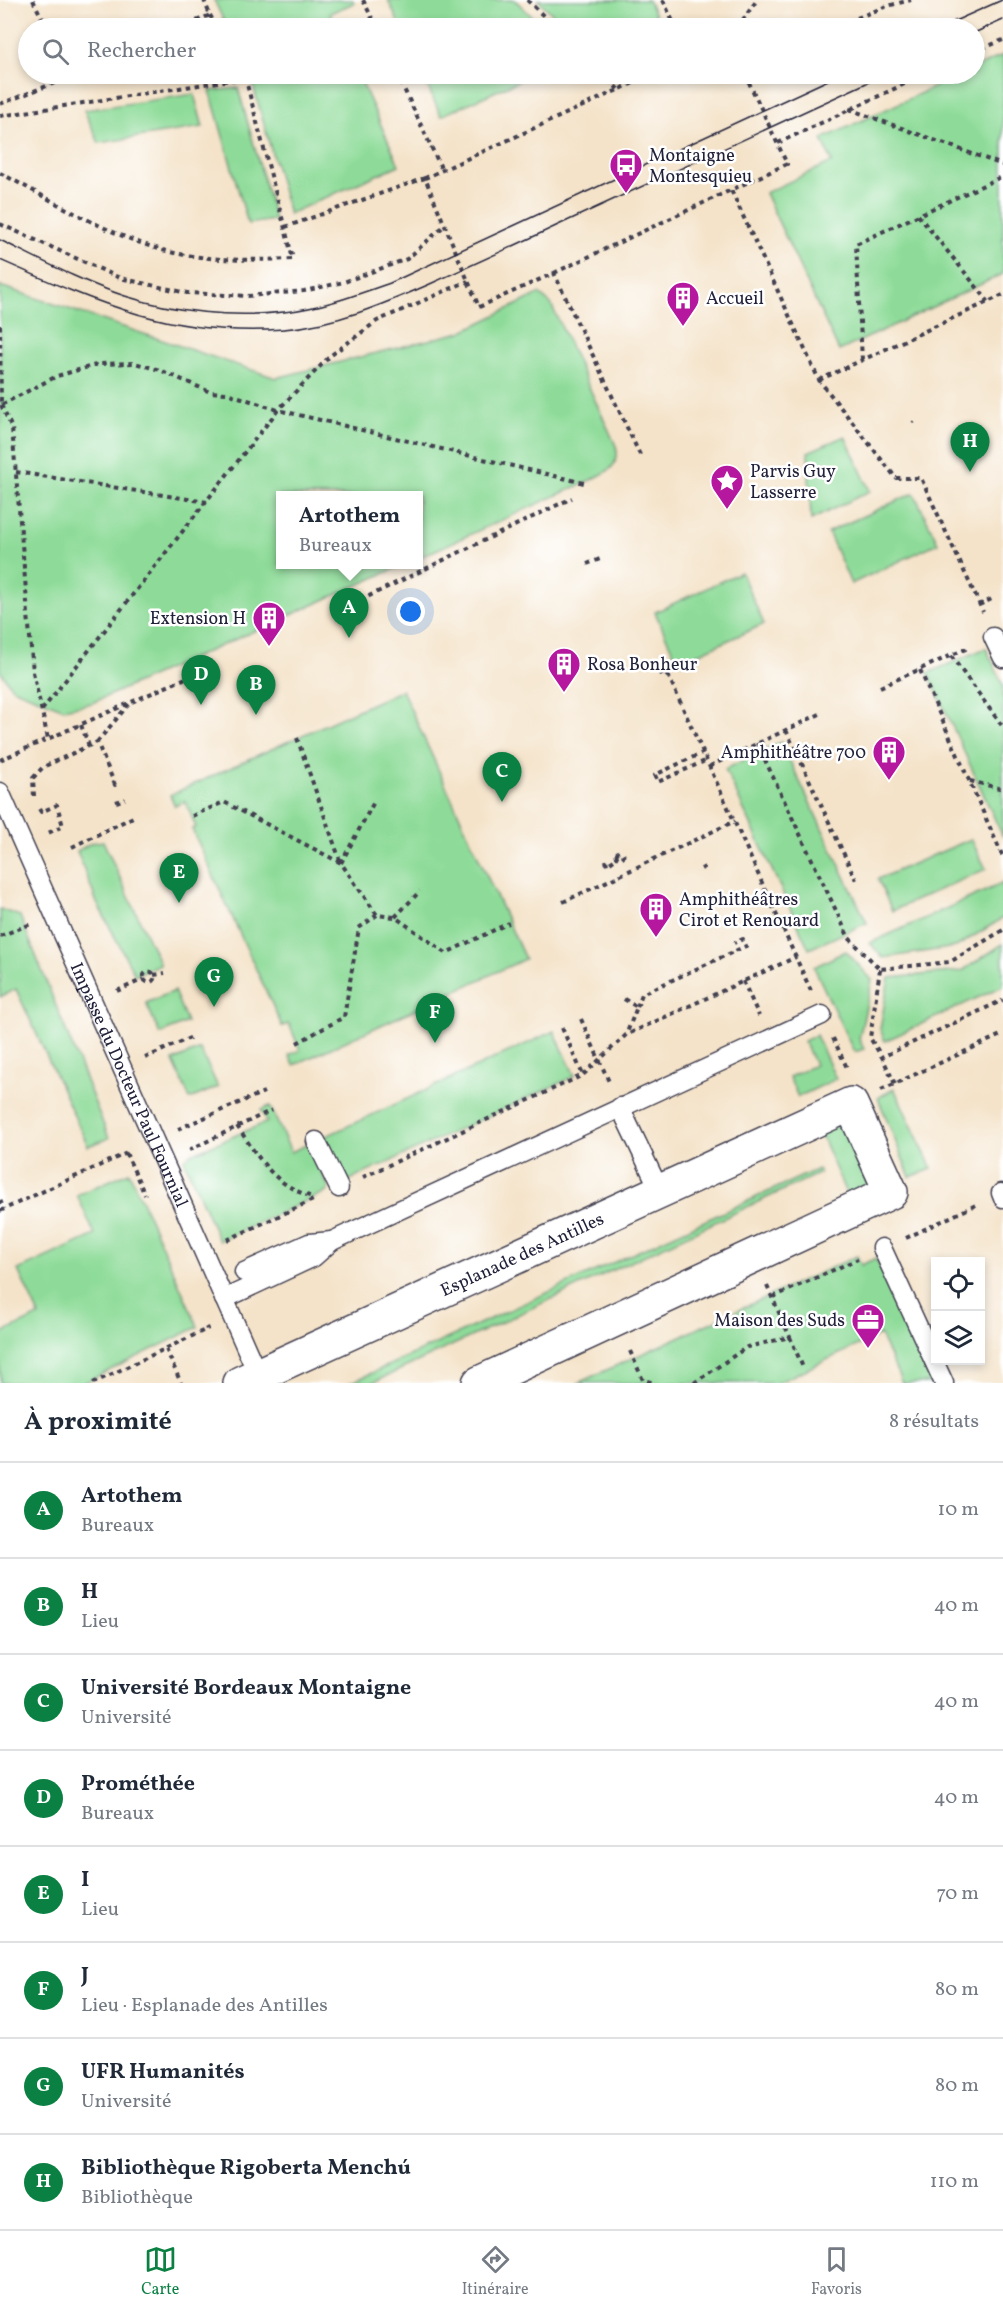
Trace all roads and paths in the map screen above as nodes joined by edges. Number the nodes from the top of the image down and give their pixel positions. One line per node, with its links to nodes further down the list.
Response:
1 (33, 0): 9 (path)
2 (204, 0): 8 (path)
3 (363, 0): 12 (path)
4 (526, 0): 13 (path)
5 (663, 0): 14 (path)
6 (757, 0): 15 (path)
7 (911, 0): 16 (path)
8 (210, 15): 10 (path); 11 (path)
9 (42, 18)
10 (203, 18)
11 (212, 18)
12 (372, 18)
13 (545, 18)
14 (671, 18)
15 (744, 18)
16 (857, 18)
17 (1003, 40): 18 (path)
18 (985, 48)
19 (48, 84): 28 (path)
20 (201, 84): 30 (path)
21 (247, 84): 41 (path)
22 (402, 84): 33 (path)
23 (613, 84): 27 (path)
24 (630, 84): 27 (path)
25 (751, 84): 31 (path)
26 (904, 84): 29 (path)
27 (618, 89): 33 (path)
28 (0, 104)
29 (849, 109): 31 (path); 32 (path)
30 (0, 116)
31 (778, 143): 37 (path)
32 (1003, 165)
33 (442, 170): 36 (path)
34 (0, 173): 41 (path)
35 (1003, 176): 38 (path)
36 (424, 178): 40 (path); 41 (path)
37 (731, 190): 42 (path); 48 (path)
38 (918, 215): 45 (path); 47 (path)
39 (0, 224): 40 (path)
40 (444, 226): 43 (path)
41 (285, 227)
42 (554, 273): 43 (path); 51 (path)
43 (468, 281): 50 (path)
44 (1003, 294): 45 (path)
45 (988, 301): 47 (path)
46 (0, 325): 49 (path)
47 (862, 360): 48 (path)
48 (819, 380): 58 (path)
49 (0, 405): 50 (path); 52 (path)
50 (278, 410): 53 (path); 55 (path)
51 (640, 455)
52 (16, 472): 55 (path); 70 (path)
53 (584, 483)
54 (572, 498): 59 (path)
55 (207, 502): 70 (path)
56 (600, 558): 57 (path)
57 (587, 564)
58 (996, 606)
59 (336, 612)
60 (993, 637): 61 (path); 63 (lane)
61 (951, 656): 65 (path); 73 (path)
62 (664, 658): 67 (path)
63 (1003, 658)
64 (656, 663): 67 (path)
65 (920, 670): 68 (path); 84 (path)
66 (195, 674): 69 (path)
67 (668, 675): 80 (path)
68 (880, 687)
69 (130, 703): 72 (path); 77 (path)
70 (42, 710): 76 (path)
71 (822, 712): 74 (path)
72 (81, 725): 76 (path); 79 (path)
73 (1003, 728)
74 (786, 730): 78 (path); 102 (path)
75 (297, 738): 99 (path)
76 (48, 739): 81 (path)
77 (97, 742): 79 (path); 85 (path)
78 (757, 743): 83 (path); 111 (path)
79 (89, 746): 94 (path)
80 (704, 752): 82 (path); 82 (path)
81 (0, 760)
82 (707, 760): 83 (path)
83 (710, 766): 93 (path)
84 (969, 781): 86 (path); 96 (path)
85 (118, 782)
86 (1003, 789)
87 (0, 792): 130 (lane, Impasse du Docteur Paul Fournial)
88 (125, 799): 90 (path)
89 (375, 800): 99 (path)
90 (116, 802)
91 (192, 816): 99 (path)
92 (133, 817): 95 (path)
93 (735, 821): 104 (path); 110 (path)
94 (63, 826)
95 (72, 847)
96 (1003, 857)
97 (617, 858): 98 (path)
98 (606, 860)
99 (341, 864): 105 (path)
100 (707, 866): 101 (path)
101 (701, 869)
102 (856, 880)
103 (420, 891): 106 (path)
104 (563, 902)
105 (377, 915): 106 (path); 127 (path)
106 (395, 917): 107 (path)
107 (509, 923)
108 (1003, 930): 111 (path)
109 (734, 943): 119 (path)
110 (796, 957): 115 (path); 120 (path)
111 (880, 969): 128 (path)
112 (165, 973): 113 (path)
113 (154, 975): 114 (path); 114 (path)
114 (144, 979): 116 (path)
115 (743, 981): 122 (path); 125 (path)
116 (134, 984)
117 (624, 999): 119 (path)
118 (1003, 1000): 128 (path)
119 (637, 1007): 125 (path)
120 (822, 1015): 134 (path); 135 (lane)
121 (581, 1018): 129 (path)
122 (760, 1020)
123 (562, 1028): 131 (path)
124 (1003, 1034): 132 (path)
125 (626, 1035): 129 (path)
126 (194, 1036): 130 (path)
127 (297, 1042)
128 (882, 1057): 132 (path)
129 (600, 1060): 131 (path)
130 (122, 1069): 139 (lane, Impasse du Docteur Paul Fournial)
131 (582, 1075): 143 (path)
132 (895, 1084): 134 (path)
133 (264, 1092): 137 (path)
134 (857, 1101): 144 (street, Esplanade des Antilles); 155 (street)
135 (620, 1107): 144 (lane); 150 (lane)
136 (272, 1110): 138 (path)
137 (196, 1121)
138 (237, 1126): 141 (path); 149 (path)
139 (154, 1141): 142 (path); 153 (lane, Impasse du Docteur Paul Fournial)
140 (316, 1141): 143 (lane)
141 (183, 1152)
142 (126, 1153): 147 (path); 148 (path)
143 (339, 1188)
144 (660, 1191): 159 (street, Esplanade des Antilles)
145 (1002, 1196): 151 (path)
146 (0, 1200): 148 (path)
147 (149, 1203)
148 (2, 1210)
149 (226, 1240)
150 (332, 1241): 152 (lane); 153 (lane)
151 (882, 1248): 156 (path); 165 (lane)
152 (244, 1272)
153 (224, 1299): 159 (lane, Impasse du Docteur Paul Fournial)
154 (202, 1320): 157 (path)
155 (615, 1320): 162 (street); 163 (path)
156 (790, 1336): 158 (path); 164 (path)
157 (165, 1349): 160 (path); 161 (path)
158 (804, 1370)
159 (253, 1380)
160 (93, 1383)
161 (181, 1383)
162 (478, 1383)
163 (656, 1383)
164 (694, 1383)
165 (945, 1383)

